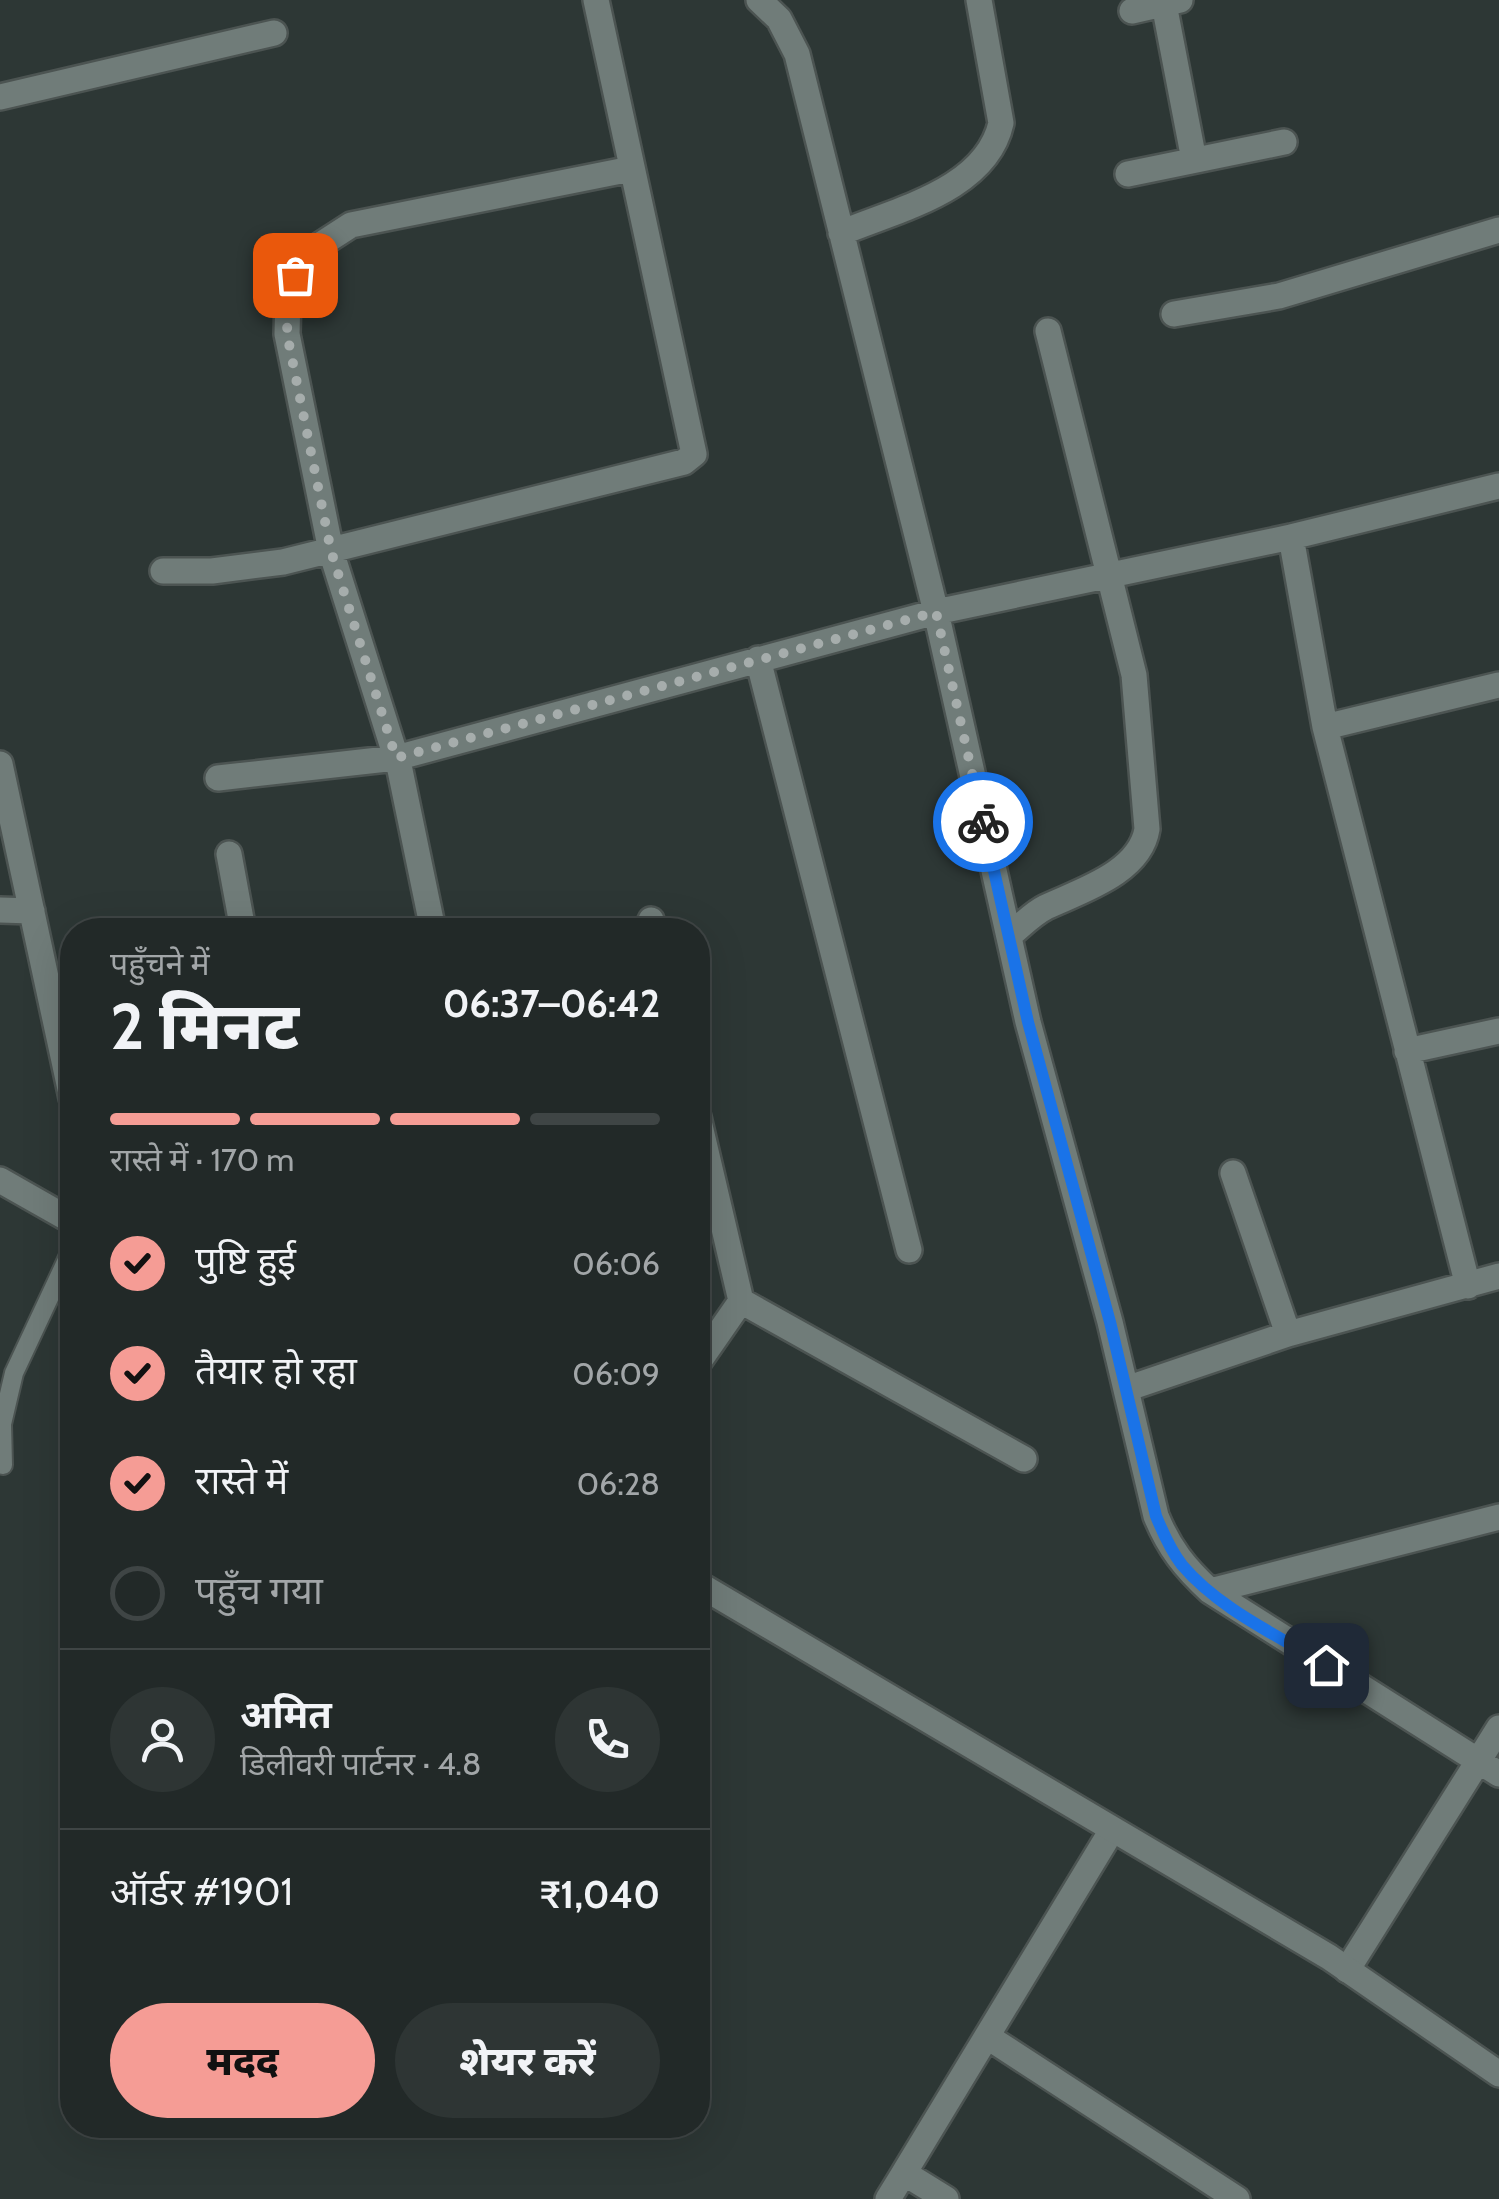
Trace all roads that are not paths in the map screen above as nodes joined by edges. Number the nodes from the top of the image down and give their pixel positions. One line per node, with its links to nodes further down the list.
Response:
1 (596, 0): 10 (street)
2 (760, 0): 13 (street)
3 (979, 0): 13 (street)
4 (1172, 2): 5 (street); 9 (street)
5 (1132, 11)
6 (274, 33): 7 (street)
7 (0, 97)
8 (1284, 142): 9 (street)
9 (1194, 160): 11 (street)
10 (632, 169): 18 (street); 18 (street)
11 (1128, 174)
12 (1499, 230): 14 (street)
13 (841, 232): 21 (street)
14 (1174, 314)
15 (1048, 331): 20 (street)
16 (1499, 486): 17 (street)
17 (1291, 537): 20 (street); 24 (street)
18 (331, 551): 19 (street); 25 (street)
19 (163, 570)
20 (1107, 576): 21 (street); 33 (street)
21 (936, 612): 22 (street); 33 (street)
22 (758, 658): 25 (street); 41 (street)
23 (1499, 685): 24 (street)
24 (1325, 728): 36 (street)
25 (396, 758): 27 (street); 32 (street)
26 (1, 771): 30 (street)
27 (218, 778)
28 (229, 854): 31 (street)
29 (0, 910): 30 (street)
30 (32, 911): 35 (street)
31 (241, 918)
32 (430, 918)
33 (1009, 936): 48 (street)
34 (1499, 1031): 36 (street)
35 (60, 1042)
36 (1407, 1051): 44 (street)
37 (710, 1168): 45 (street)
38 (1233, 1173): 46 (street)
39 (0, 1180): 40 (street)
40 (60, 1214)
41 (909, 1250)
42 (60, 1274): 50 (lane)
43 (1499, 1276): 44 (street)
44 (1468, 1286): 46 (street)
45 (741, 1301): 47 (street); 49 (street)
46 (1288, 1334): 48 (street)
47 (710, 1346)
48 (1126, 1389): 53 (street)
49 (1024, 1459)
50 (3, 1464)
51 (1499, 1517): 53 (street)
52 (710, 1591): 56 (street)
53 (1210, 1591): 55 (street)
54 (1499, 1728): 55 (street)
55 (1489, 1767): 57 (street)
56 (1112, 1830): 57 (street); 58 (street)
57 (1347, 1970): 59 (street)
58 (988, 2037): 60 (street); 63 (street)
59 (1499, 2074)
60 (904, 2173): 61 (street); 62 (street)
61 (888, 2199)
62 (946, 2199)
63 (1236, 2199)

